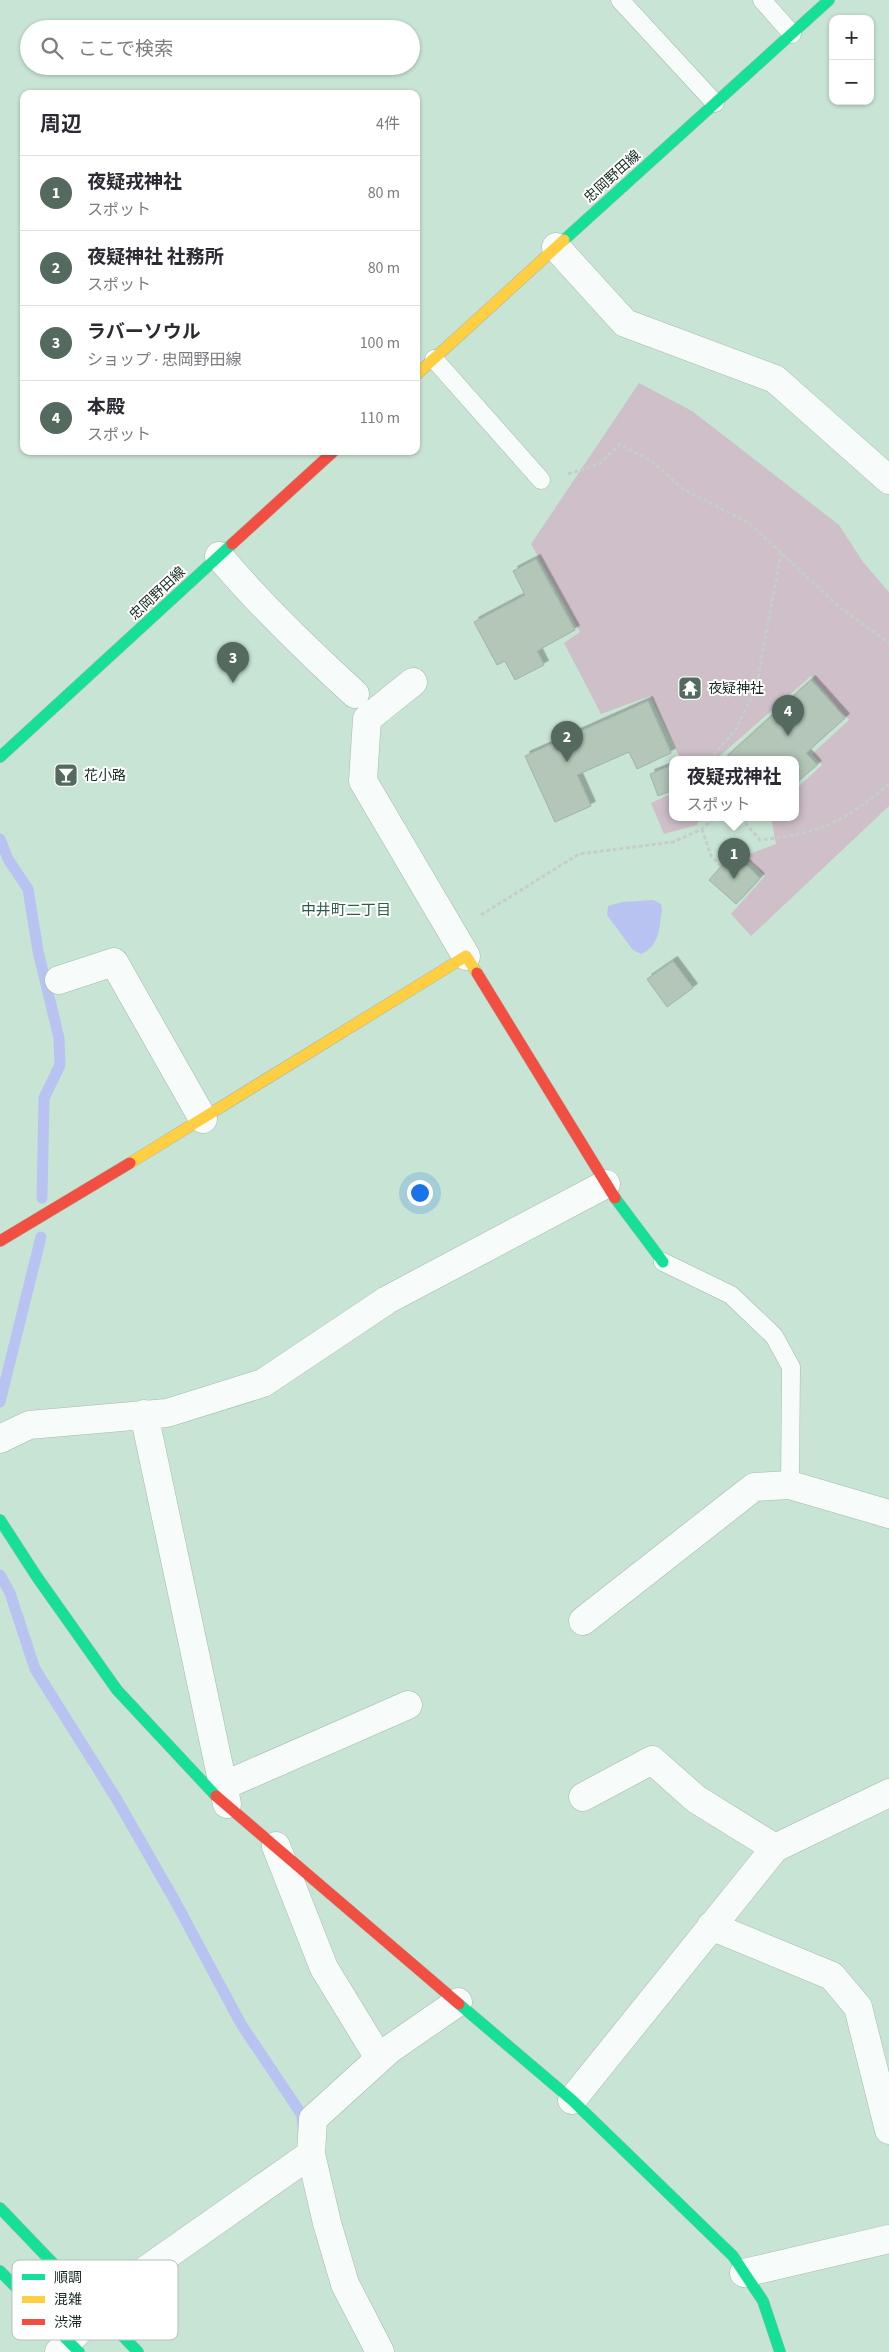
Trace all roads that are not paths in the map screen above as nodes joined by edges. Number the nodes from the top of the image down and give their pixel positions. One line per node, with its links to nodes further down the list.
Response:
1 (620, 0): 5 (lane)
2 (762, 0): 4 (lane)
3 (829, 0): 4 (street, 忠岡野田線)
4 (792, 34): 5 (street, 忠岡野田線)
5 (715, 103): 6 (street, 忠岡野田線)
6 (556, 247): 7 (street, 忠岡野田線); 11 (street)
7 (434, 359): 8 (street, 忠岡野田線); 10 (lane)
8 (420, 372)
9 (330, 455): 12 (street, 忠岡野田線)
10 (541, 480)
11 (889, 480)
12 (219, 556): 14 (street); 15 (street, 忠岡野田線)
13 (413, 682): 16 (street)
14 (356, 694)
15 (0, 757)
16 (466, 956): 18 (street); 19 (street)
17 (59, 980): 18 (street)
18 (203, 1119): 20 (street)
19 (606, 1184): 21 (street); 22 (street)
20 (0, 1240)
21 (663, 1262): 24 (lane)
22 (144, 1414): 23 (street); 30 (street)
23 (0, 1439)
24 (790, 1485): 25 (street); 27 (street)
25 (889, 1514)
26 (0, 1520): 30 (street)
27 (583, 1621)
28 (408, 1706): 30 (street)
29 (889, 1793): 33 (street)
30 (225, 1795): 32 (street)
31 (583, 1797): 33 (street)
32 (276, 1846): 35 (street); 36 (street)
33 (775, 1848): 34 (street)
34 (711, 1926): 37 (street); 38 (street)
35 (458, 2002): 36 (street); 37 (street)
36 (379, 2058): 39 (street)
37 (572, 2100): 45 (street)
38 (889, 2130)
39 (311, 2154): 43 (street); 49 (street)
40 (0, 2208): 42 (street)
41 (889, 2239): 45 (street)
42 (49, 2260)
43 (160, 2260)
44 (0, 2271): 46 (street)
45 (744, 2273): 50 (street)
46 (12, 2284)
47 (126, 2340): 48 (street)
48 (138, 2352)
49 (380, 2352)
50 (780, 2352)

